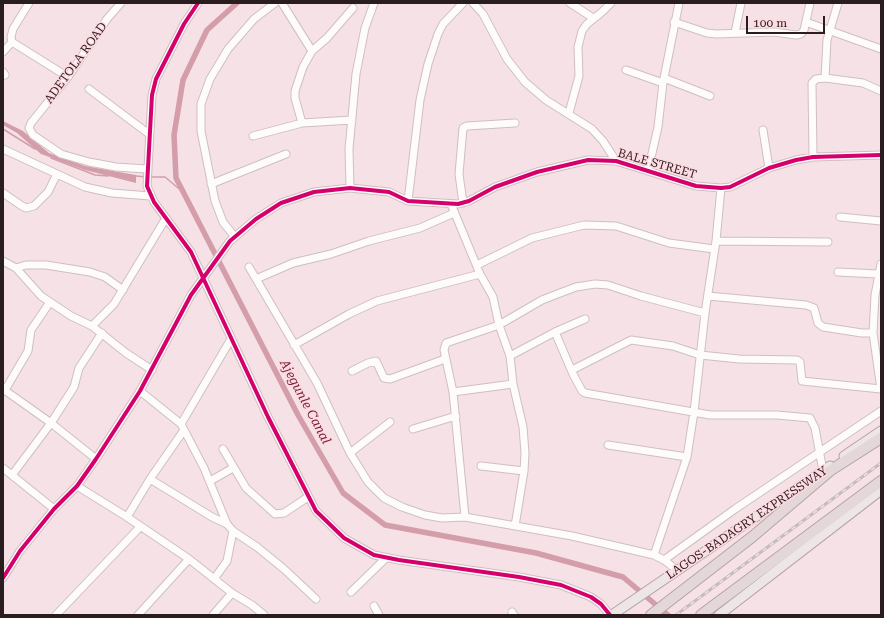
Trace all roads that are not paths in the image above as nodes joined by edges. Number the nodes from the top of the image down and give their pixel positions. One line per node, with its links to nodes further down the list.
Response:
1 (29, 3): 21 (street)
2 (121, 3): 26 (street, ADETOLA ROAD)
3 (198, 3): 37 (street)
4 (275, 3): 48 (street)
5 (282, 3): 23 (street)
6 (374, 3): 33 (street)
7 (462, 3): 53 (street)
8 (473, 3): 32 (street)
9 (570, 3): 16 (street)
10 (611, 3): 16 (street)
11 (679, 3): 17 (street)
12 (741, 3): 20 (street)
13 (810, 3): 18 (street)
14 (838, 3): 19 (street)
15 (353, 8): 23 (street)
16 (594, 18): 32 (street)
17 (674, 22): 20 (street); 28 (street)
18 (806, 22): 19 (street); 20 (street)
19 (829, 30): 22 (street); 27 (street)
20 (735, 33)
21 (12, 42): 24 (street); 26 (street)
22 (881, 49)
23 (312, 51): 34 (street)
24 (3, 52)
25 (626, 70): 28 (street)
26 (68, 77): 46 (street, ADETOLA ROAD)
27 (826, 78): 30 (street); 42 (street)
28 (664, 80): 31 (street); 45 (street)
29 (89, 88): 37 (street)
30 (881, 91)
31 (710, 96)
32 (569, 113): 43 (street)
33 (352, 120): 34 (street); 49 (street)
34 (302, 123): 38 (street)
35 (515, 123): 54 (street)
36 (763, 130): 44 (street)
37 (149, 134): 46 (street)
38 (253, 136)
39 (3, 149): 47 (street)
40 (286, 154): 48 (street)
41 (881, 155): 42 (street, BALE STREET)
42 (813, 157): 44 (street, BALE STREET)
43 (616, 161): 45 (street, BALE STREET); 54 (street, BALE STREET)
44 (769, 168): 50 (street, BALE STREET)
45 (648, 171): 50 (street, BALE STREET)
46 (147, 172): 52 (street)
47 (57, 174): 51 (street); 52 (street)
48 (211, 184): 60 (street)
49 (350, 188): 53 (street, BALE STREET); 60 (street, BALE STREET)
50 (721, 188): 61 (street)
51 (3, 193)
52 (150, 196): 58 (street)
53 (408, 201): 55 (street, BALE STREET)
54 (463, 203): 55 (street, BALE STREET)
55 (451, 204): 56 (street)
56 (454, 213): 66 (street); 73 (street)
57 (840, 217): 59 (street)
58 (166, 218): 72 (street); 74 (street)
59 (881, 221)
60 (232, 238): 72 (street, BALE STREET)
61 (716, 241): 62 (street); 63 (street)
62 (828, 242)
63 (714, 249): 66 (street); 75 (street)
64 (3, 260): 68 (street)
65 (881, 264): 71 (street)
66 (477, 265): 70 (street)
67 (249, 267): 73 (street)
68 (16, 268): 74 (street); 76 (street)
69 (838, 272): 71 (street)
70 (480, 274): 79 (street); 85 (street)
71 (878, 274): 83 (street)
72 (205, 276): 84 (street); 89 (street, BALE STREET)
73 (256, 279): 85 (street)
74 (123, 290): 80 (street)
75 (708, 296): 77 (street); 83 (street)
76 (50, 302): 80 (street); 94 (street)
77 (705, 313): 79 (street); 87 (street)
78 (585, 319): 81 (street)
79 (499, 324): 86 (street); 88 (street)
80 (92, 326): 82 (street)
81 (555, 332): 86 (street); 90 (street)
82 (102, 333): 89 (street); 101 (street)
83 (873, 333): 93 (street)
84 (231, 339): 102 (street); 122 (street)
85 (294, 345): 109 (street)
86 (510, 356): 92 (street)
87 (700, 356): 90 (street); 93 (street); 98 (street)
88 (445, 359): 91 (street); 96 (street)
89 (152, 370): 95 (street, BALE STREET)
90 (572, 370): 98 (street)
91 (352, 371)
92 (513, 384): 96 (street); 114 (street)
93 (881, 389)
94 (4, 390): 101 (street)
95 (140, 391): 102 (street); 111 (street, BALE STREET)
96 (453, 392): 99 (street)
97 (881, 411): 108 (street)
98 (694, 412): 108 (street); 110 (street)
99 (456, 416): 103 (street); 125 (street)
100 (390, 422): 109 (street)
101 (51, 423): 111 (street); 116 (street)
102 (183, 427): 117 (street); 118 (street)
103 (413, 429)
104 (881, 431): 115 (main road, LAGOS-BADAGRY EXPRESSWAY)
105 (881, 438): 141 (highway, LAGOS-BADAGRY EXPRESSWAY)
106 (608, 445): 110 (street)
107 (223, 449): 113 (street)
108 (819, 451): 115 (street); 133 (street)
109 (350, 453): 125 (street)
110 (686, 457): 130 (street)
111 (96, 459): 120 (street, BALE STREET)
112 (481, 466): 114 (street)
113 (233, 468): 118 (street); 122 (street)
114 (524, 471): 127 (street)
115 (823, 471): 134 (main road, LAGOS-BADAGRY EXPRESSWAY)
116 (6, 473): 123 (street)
117 (150, 479): 124 (street); 126 (street)
118 (210, 481): 126 (street)
119 (881, 481): 148 (highway)
120 (77, 486): 123 (street, BALE STREET); 124 (street)
121 (881, 490): 149 (main road)
122 (308, 497): 131 (street)
123 (54, 509): 135 (street, BALE STREET)
124 (127, 517): 128 (street)
125 (465, 518): 127 (street)
126 (227, 524): 129 (street)
127 (515, 526): 130 (street)
128 (140, 527): 132 (street); 142 (street)
129 (233, 531): 136 (street); 139 (street)
130 (654, 555): 133 (street)
131 (386, 558): 137 (street); 147 (street)
132 (189, 559): 136 (street); 143 (street)
133 (664, 560): 134 (street)
134 (677, 570): 147 (main road, LAGOS-BADAGRY EXPRESSWAY)
135 (3, 578)
136 (214, 579): 138 (street)
137 (351, 592)
138 (232, 593): 144 (street); 145 (street)
139 (316, 599)
140 (374, 606): 146 (street)
141 (651, 614)
142 (56, 615)
143 (138, 615)
144 (213, 615)
145 (264, 615)
146 (378, 615)
147 (611, 615)
148 (701, 615)
149 (719, 615)

